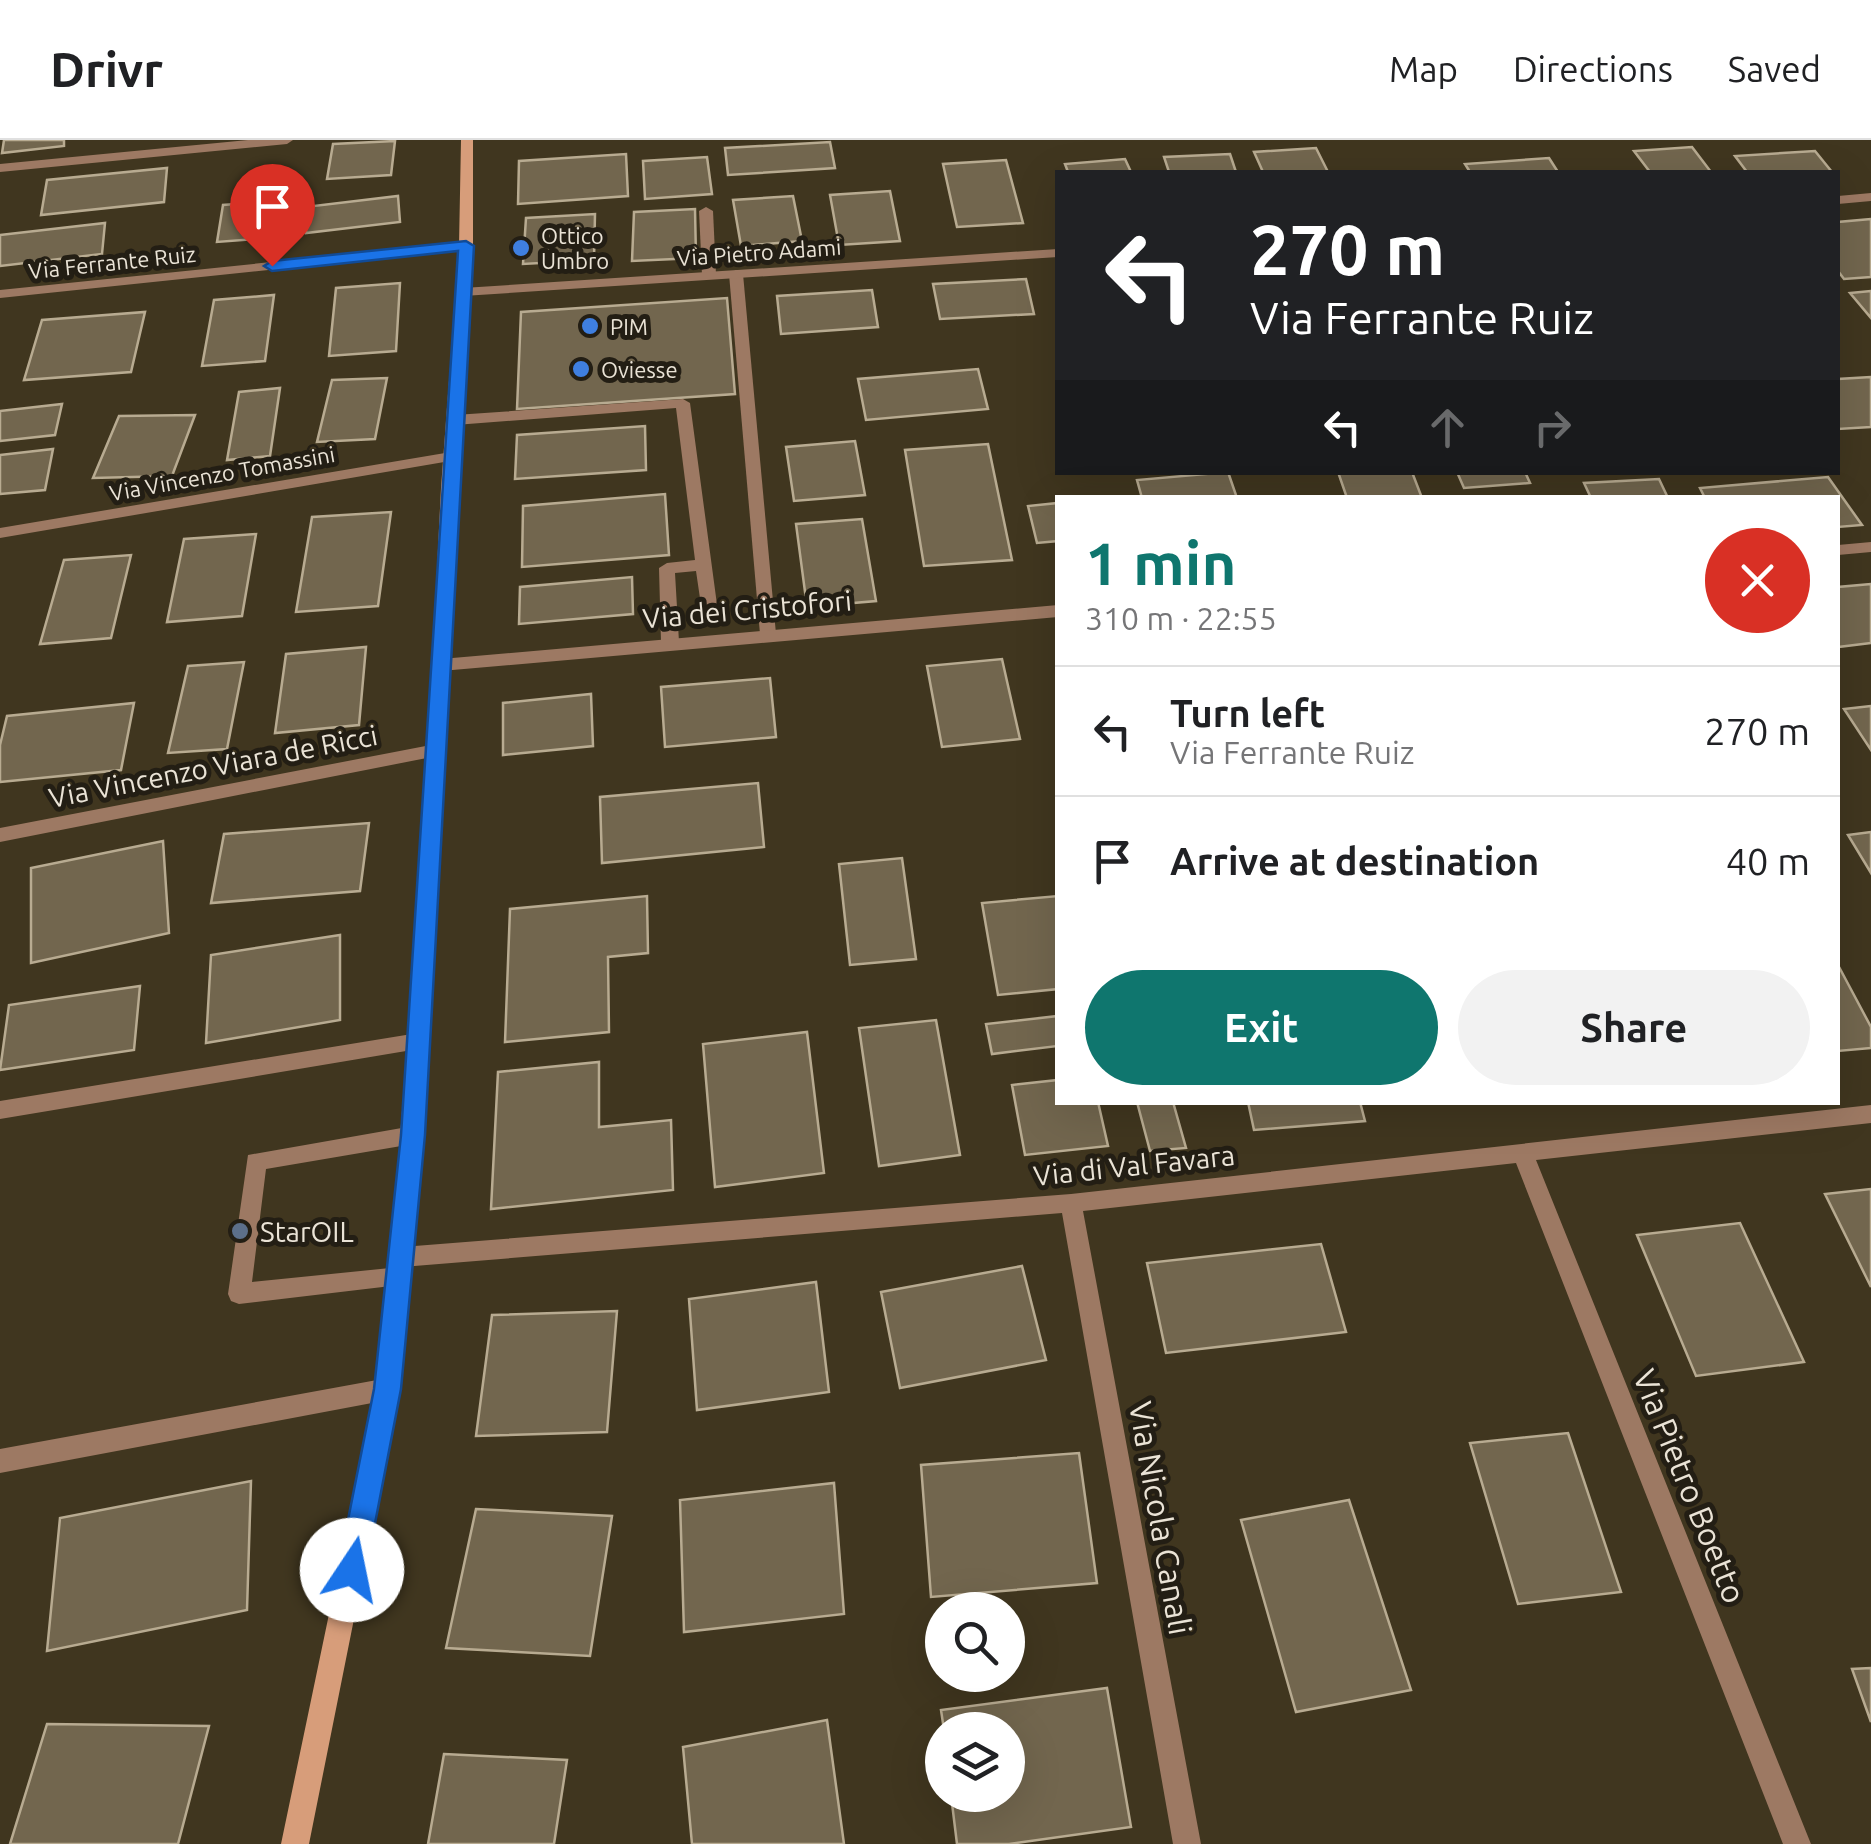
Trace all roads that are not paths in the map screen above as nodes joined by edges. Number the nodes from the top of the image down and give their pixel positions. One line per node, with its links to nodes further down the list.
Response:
1 (287, 140): 3 (street)
2 (468, 140): 7 (main road)
3 (0, 168)
4 (1871, 198): 5 (street)
5 (1840, 200)
6 (706, 211): 10 (street)
7 (466, 246): 11 (main road); 12 (street, Via Ferrante Ruiz)
8 (1055, 252): 9 (street, Via Pietro Adami)
9 (736, 274): 10 (street, Via Pietro Adami); 21 (street)
10 (708, 275): 11 (street, Via Pietro Adami)
11 (462, 292): 13 (main road)
12 (0, 294)
13 (454, 420): 14 (main road); 18 (street)
14 (452, 457): 15 (street, Via Vincenzo Tomassini); 23 (main road)
15 (0, 533)
16 (1871, 548): 17 (street)
17 (1840, 550)
18 (702, 565): 19 (street); 22 (street)
19 (710, 612)
20 (1055, 612): 21 (street, Via dei Cristofori)
21 (768, 634): 22 (street, Via dei Cristofori)
22 (670, 642): 23 (street, Via dei Cristofori)
23 (441, 665): 24 (main road)
24 (436, 750): 25 (street, Via Vincenzo Viara de Ricci); 26 (main road)
25 (0, 835)
26 (418, 1041): 27 (street); 29 (main road)
27 (0, 1110)
28 (1871, 1114): 30 (street, Via di Val Favara)
29 (413, 1135): 32 (main road); 32 (street, Via di Val Favara)
30 (1522, 1152): 31 (street, Via di Val Favara); 37 (street, Via Pietro Boetto)
31 (1071, 1204): 32 (street, Via di Val Favara); 36 (street, Via Nicola Canali)
32 (401, 1267): 33 (main road)
33 (388, 1389): 34 (street); 35 (main road)
34 (0, 1461)
35 (294, 1844)
36 (1187, 1844)
37 (1798, 1844)

